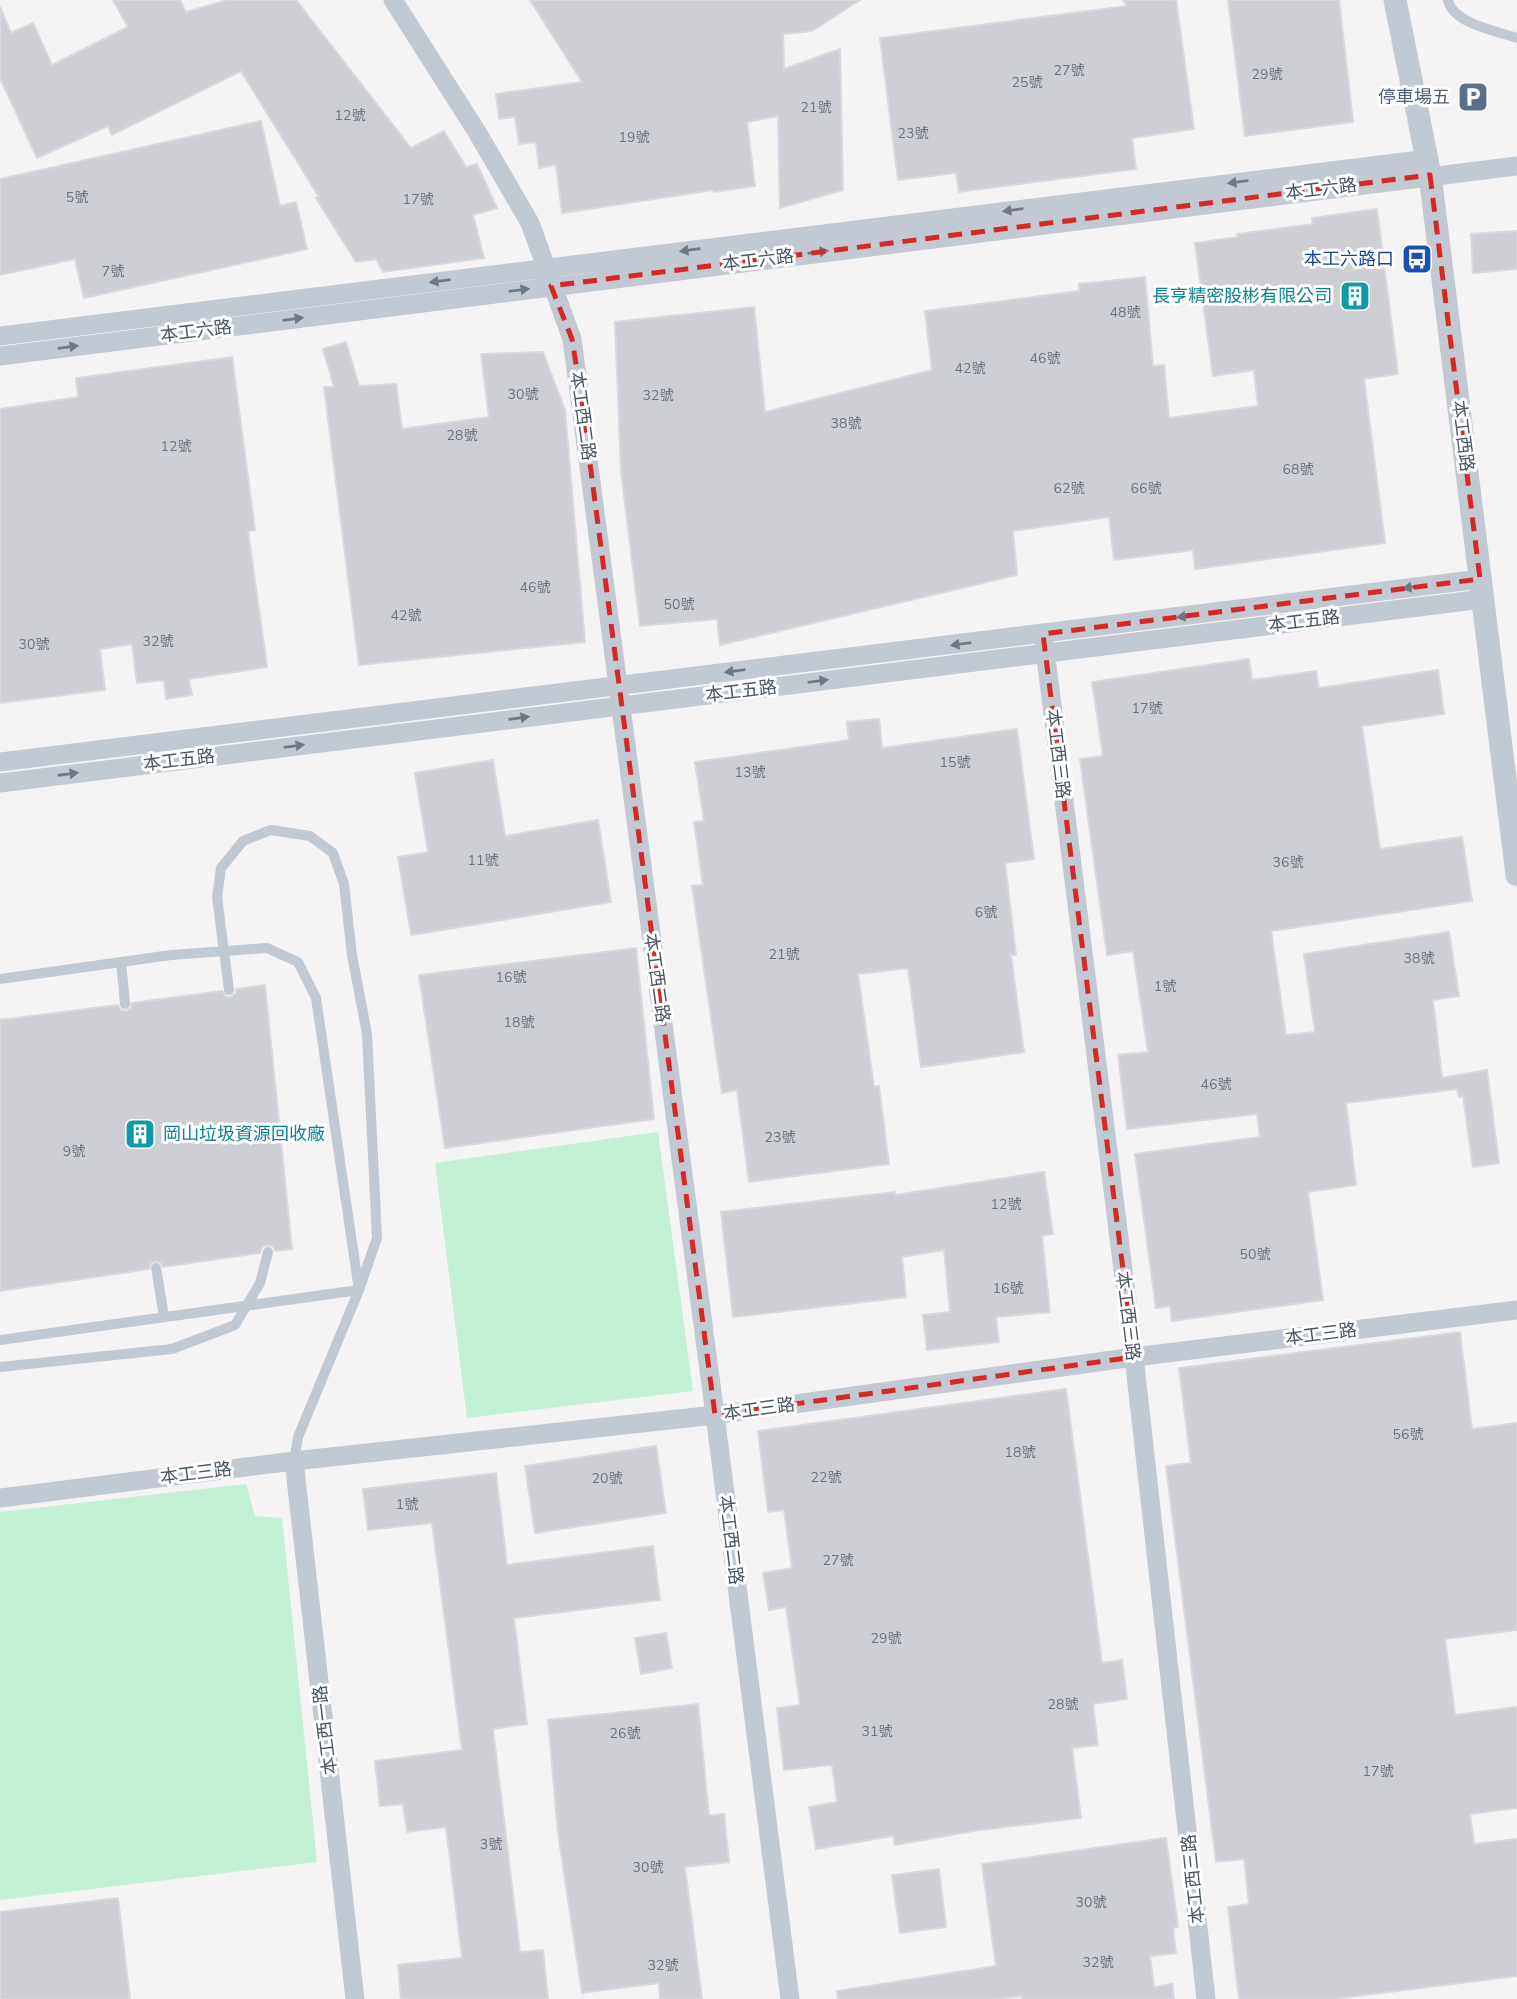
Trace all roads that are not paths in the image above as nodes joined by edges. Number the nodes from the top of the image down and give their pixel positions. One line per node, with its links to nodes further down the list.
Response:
1 (393, 0): 7 (street, 本工西二路)
2 (1395, 0): 6 (street, 本工西路)
3 (1448, 0): 4 (lane)
4 (1517, 38)
5 (1517, 166): 6 (street, 本工六路)
6 (1429, 167): 7 (street, 本工六路); 10 (street, 本工西路)
7 (548, 277): 8 (street, 本工六路, one-way to 8); 9 (street, 本工六路, one-way to 7); 12 (street, 本工西二路)
8 (0, 336)
9 (0, 356)
10 (1482, 589): 11 (street, 本工五路); 16 (street, 本工西路)
11 (1044, 644): 12 (street, 本工五路, one-way to 12); 13 (street, 本工五路, one-way to 11); 27 (street, 本工西三路)
12 (618, 685): 13 (street, 本工西二路); 14 (street, 本工五路)
13 (621, 706): 15 (street, 本工五路, one-way to 13); 29 (street, 本工西二路)
14 (0, 762)
15 (0, 783)
16 (1517, 875)
17 (121, 962): 18 (lane); 20 (lane); 23 (lane)
18 (0, 979)
19 (229, 990): 23 (lane)
20 (125, 1004)
21 (268, 1252): 28 (lane)
22 (156, 1268): 25 (lane)
23 (359, 1290): 25 (lane); 30 (lane)
24 (1517, 1310): 27 (street, 本工三路)
25 (163, 1317): 26 (lane)
26 (0, 1339)
27 (1134, 1357): 29 (street, 本工三路); 34 (street, 本工西三路)
28 (0, 1367)
29 (715, 1415): 30 (street, 本工三路); 33 (street, 本工西二路)
30 (294, 1461): 31 (street, 本工三路); 32 (street, 本工西一路)
31 (0, 1498)
32 (355, 1999)
33 (790, 1999)
34 (1206, 1999)

